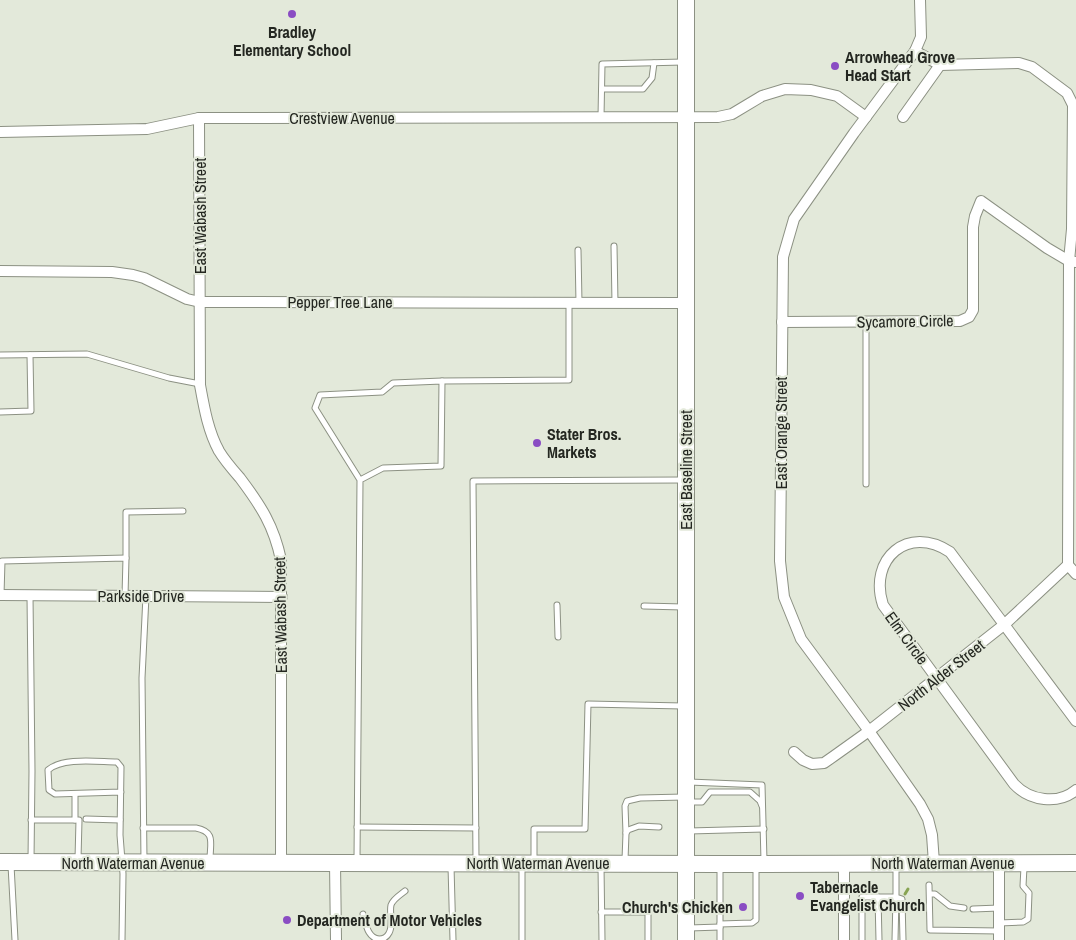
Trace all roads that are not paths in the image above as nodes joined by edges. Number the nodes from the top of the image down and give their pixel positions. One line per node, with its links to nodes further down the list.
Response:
1 (686, 0): 4 (main road, East Baseline Street)
2 (920, 0): 3 (street, East Orange Street)
3 (915, 52): 6 (street); 8 (street, East Orange Street)
4 (686, 62): 5 (lane); 12 (main road, East Baseline Street)
5 (654, 63): 7 (lane); 7 (lane)
6 (940, 65): 9 (street); 16 (street)
7 (602, 89): 11 (lane)
8 (866, 117): 12 (street, Crestview Avenue); 22 (street, East Orange Street)
9 (903, 117)
10 (199, 118): 11 (street, Crestview Avenue); 13 (street, Crestview Avenue); 18 (street, East Wabash Street)
11 (601, 118): 12 (street, Crestview Avenue)
12 (686, 118): 21 (main road, East Baseline Street)
13 (0, 132)
14 (614, 246): 20 (lane)
15 (578, 250): 19 (lane)
16 (1072, 261): 23 (street, Sycamore Circle); 34 (street)
17 (0, 271): 18 (street, Pepper Tree Lane)
18 (200, 302): 19 (street, Pepper Tree Lane); 27 (street, East Wabash Street)
19 (574, 302): 20 (street, Pepper Tree Lane); 26 (lane)
20 (615, 302): 21 (street, Pepper Tree Lane)
21 (686, 302): 30 (main road, East Baseline Street)
22 (782, 322): 23 (street, Sycamore Circle); 49 (street, East Orange Street)
23 (866, 322): 31 (lane)
24 (0, 355): 25 (lane)
25 (30, 355): 27 (lane); 28 (lane)
26 (442, 381): 29 (lane); 29 (lane)
27 (200, 384): 40 (street, East Wabash Street)
28 (0, 412)
29 (360, 480): 60 (lane)
30 (686, 480): 43 (main road, East Baseline Street); 63 (lane)
31 (866, 484)
32 (183, 511): 33 (lane)
33 (126, 558): 36 (lane); 38 (lane)
34 (1072, 566): 35 (street); 44 (street, North Alder Street)
35 (1076, 574)
36 (1, 595): 37 (street, Parkside Drive)
37 (30, 596): 38 (street, Parkside Drive); 57 (lane)
38 (125, 596): 39 (street, Parkside Drive)
39 (146, 596): 40 (street, Parkside Drive); 62 (lane)
40 (282, 597): 73 (street, East Wabash Street)
41 (557, 604): 45 (lane)
42 (644, 606): 43 (lane)
43 (686, 607): 47 (main road, East Baseline Street)
44 (1005, 624): 46 (street, North Alder Street); 46 (street, Elm Circle); 48 (street, Elm Circle)
45 (558, 638)
46 (937, 678): 49 (street, North Alder Street); 51 (street, Elm Circle)
47 (686, 706): 54 (main road, East Baseline Street); 83 (lane)
48 (1076, 721)
49 (869, 731): 50 (street, North Alder Street); 89 (street, East Orange Street)
50 (794, 752)
51 (1076, 790)
52 (121, 792): 53 (lane); 53 (lane); 59 (lane)
53 (76, 794): 58 (lane)
54 (686, 794): 55 (lane); 55 (lane); 65 (main road, East Baseline Street); 66 (lane)
55 (764, 814): 64 (lane)
56 (86, 819): 59 (lane)
57 (31, 820): 58 (lane); 68 (lane)
58 (75, 820): 69 (lane)
59 (120, 820): 70 (lane)
60 (357, 826): 63 (lane); 75 (lane)
61 (659, 827): 66 (lane)
62 (143, 828): 71 (lane); 72 (lane)
63 (476, 828): 82 (lane)
64 (764, 829): 65 (lane); 86 (lane)
65 (686, 831): 84 (main road, East Baseline Street)
66 (626, 833): 77 (lane)
67 (5, 862): 68 (main road, North Waterman Avenue); 104 (lane)
68 (31, 862): 69 (main road, North Waterman Avenue)
69 (78, 863): 70 (main road, North Waterman Avenue)
70 (123, 863): 71 (main road, North Waterman Avenue); 103 (lane)
71 (144, 863): 72 (main road, North Waterman Avenue)
72 (210, 863): 73 (main road, North Waterman Avenue)
73 (281, 863): 74 (main road, North Waterman Avenue)
74 (335, 863): 75 (main road, North Waterman Avenue); 105 (street)
75 (357, 863): 81 (main road, North Waterman Avenue)
76 (601, 863): 77 (main road, North Waterman Avenue); 83 (main road, North Waterman Avenue); 98 (lane)
77 (625, 863): 84 (main road, North Waterman Avenue)
78 (999, 863): 79 (main road, North Waterman Avenue); 89 (main road, North Waterman Avenue); 97 (street)
79 (1024, 863): 80 (main road, North Waterman Avenue); 101 (lane)
80 (1076, 863)
81 (450, 864): 82 (main road, North Waterman Avenue); 106 (lane)
82 (476, 864): 83 (main road, North Waterman Avenue)
83 (528, 864): 107 (lane)
84 (686, 864): 85 (main road, North Waterman Avenue); 102 (main road, East Baseline Street)
85 (720, 864): 86 (main road, North Waterman Avenue); 100 (lane)
86 (760, 864): 87 (main road, North Waterman Avenue); 100 (lane)
87 (844, 864): 88 (main road, North Waterman Avenue); 111 (street)
88 (896, 864): 89 (main road, North Waterman Avenue); 93 (lane)
89 (934, 864)
90 (929, 885): 92 (lane)
91 (405, 891): 99 (lane)
92 (930, 894): 95 (lane); 101 (lane)
93 (896, 896): 94 (lane); 114 (lane); 115 (lane)
94 (878, 897): 112 (lane); 113 (lane)
95 (964, 908)
96 (973, 908): 97 (lane)
97 (999, 908): 101 (street)
98 (601, 912): 108 (lane); 109 (lane)
99 (363, 914)
100 (720, 925): 102 (lane); 110 (lane)
101 (999, 931)
102 (686, 934)
103 (122, 938)
104 (14, 940)
105 (336, 940)
106 (453, 940)
107 (522, 940)
108 (602, 940)
109 (648, 940)
110 (720, 940)
111 (844, 940)
112 (862, 940)
113 (879, 940)
114 (895, 940)
115 (902, 940)

